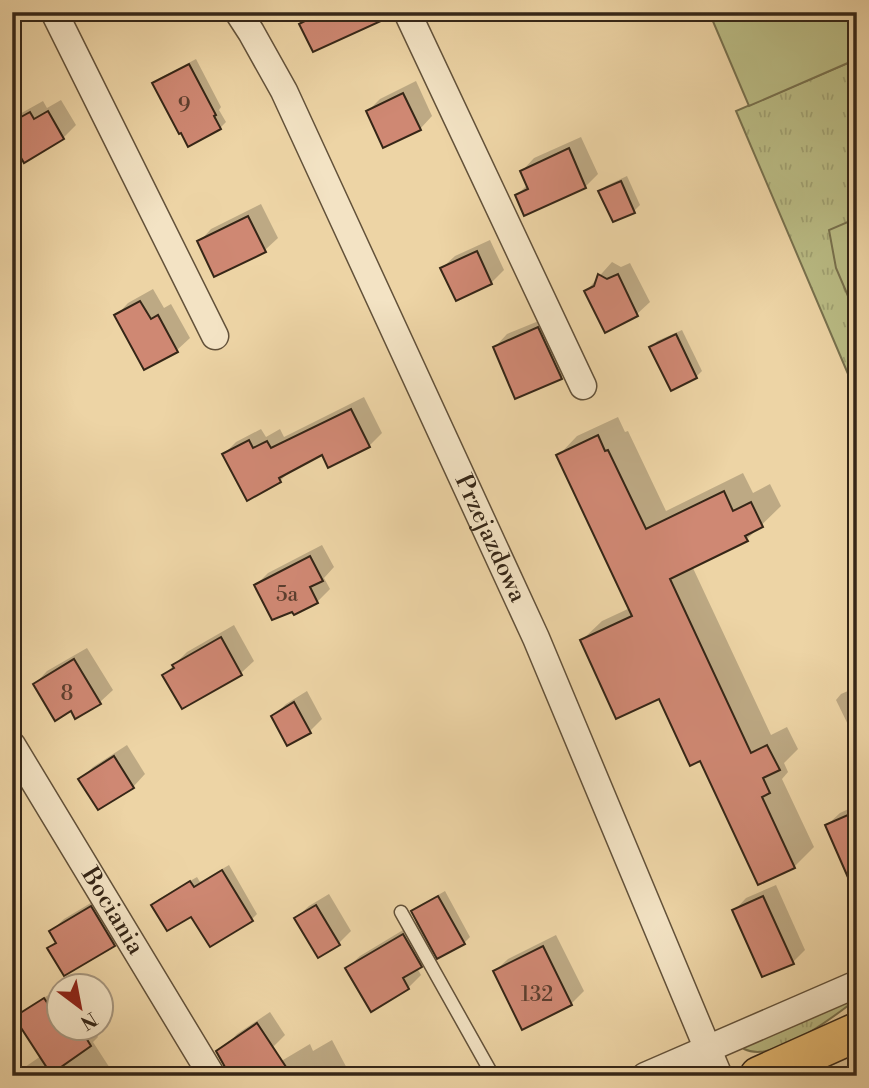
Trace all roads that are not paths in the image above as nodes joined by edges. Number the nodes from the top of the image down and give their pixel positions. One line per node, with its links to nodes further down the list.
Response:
1 (54, 12): 4 (street)
2 (239, 12): 10 (street, Przejazdowa)
3 (407, 12): 5 (street)
4 (215, 336)
5 (583, 386)
6 (12, 745): 11 (street, Bociania)
7 (401, 912): 12 (lane)
8 (857, 984): 10 (street)
9 (857, 1032): 15 (highway)
10 (707, 1049): 13 (street); 14 (street, Przejazdowa)
11 (212, 1076)
12 (494, 1076)
13 (645, 1076)
14 (719, 1076)
15 (759, 1076)

